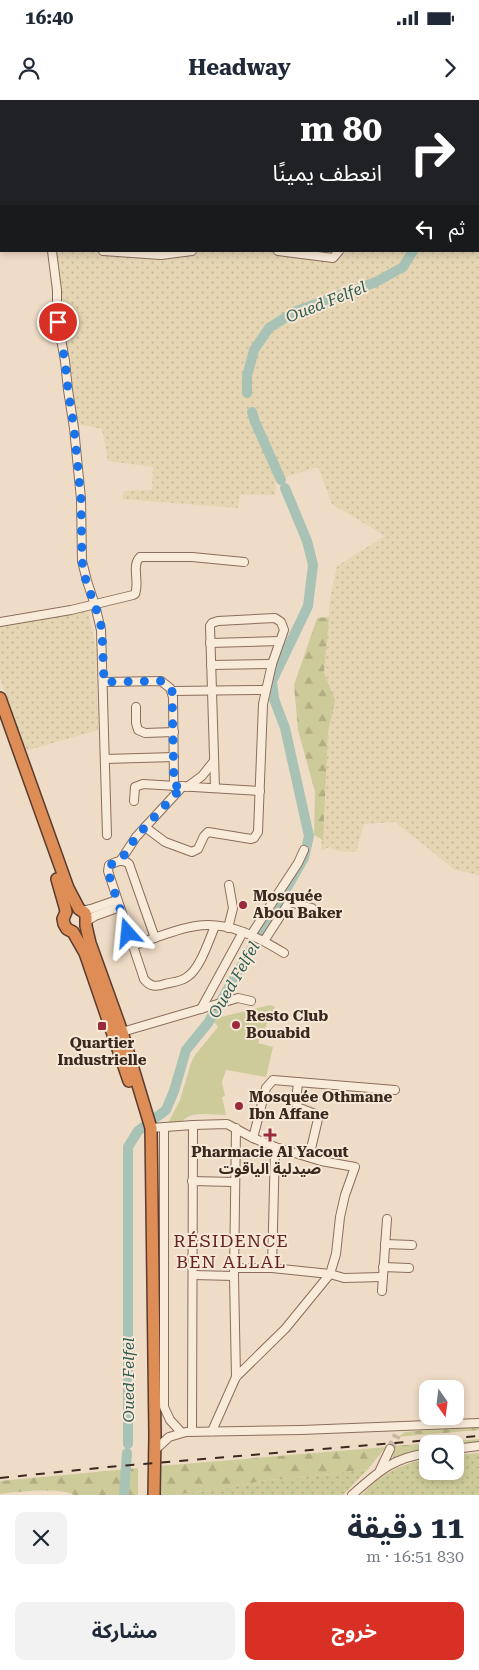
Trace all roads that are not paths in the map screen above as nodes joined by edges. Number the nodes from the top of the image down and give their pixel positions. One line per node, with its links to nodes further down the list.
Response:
1 (52, 252): 7 (street)
2 (118, 252): 3 (street)
3 (184, 252)
4 (286, 252): 5 (street)
5 (338, 252)
6 (244, 562): 7 (street)
7 (95, 605): 8 (street); 13 (street)
8 (0, 622)
9 (280, 642): 10 (street); 10 (street); 11 (street)
10 (210, 643): 12 (street)
11 (272, 664): 12 (street); 14 (street)
12 (211, 665): 16 (street)
13 (104, 682): 15 (street); 22 (street)
14 (265, 690): 16 (street); 26 (street)
15 (172, 691): 16 (street); 20 (street)
16 (211, 691): 23 (street)
17 (0, 698): 36 (highway)
18 (136, 707): 20 (street)
19 (0, 718): 35 (highway)
20 (174, 732): 21 (street)
21 (174, 757): 22 (street); 24 (street)
22 (105, 759): 29 (street)
23 (214, 761): 24 (street); 25 (street)
24 (182, 786): 25 (street); 27 (street); 28 (street)
25 (215, 788): 26 (street)
26 (260, 791): 28 (street)
27 (134, 801)
28 (146, 827): 31 (street)
29 (107, 835)
30 (304, 850): 40 (street)
31 (121, 860): 33 (street); 41 (street)
32 (229, 884): 38 (street)
33 (119, 904): 36 (street); 42 (street)
34 (312, 908): 40 (street)
35 (66, 912): 36 (highway); 39 (highway)
36 (83, 917): 39 (highway); 46 (highway)
37 (215, 926): 38 (street); 41 (street); 42 (street)
38 (228, 928): 40 (street)
39 (73, 932): 49 (highway)
40 (254, 937): 43 (street); 45 (street)
41 (155, 938): 42 (street)
42 (132, 946)
43 (284, 953)
44 (251, 1002): 45 (street)
45 (204, 1008): 46 (street)
46 (122, 1032): 49 (highway)
47 (298, 1082): 48 (street); 53 (street); 55 (street)
48 (395, 1090)
49 (147, 1125): 51 (street); 77 (highway); 80 (highway)
50 (193, 1125): 51 (street); 52 (street); 56 (street)
51 (164, 1127): 73 (street)
52 (236, 1128): 53 (street); 57 (street)
53 (252, 1138): 54 (street)
54 (275, 1147): 55 (street); 62 (street)
55 (308, 1157): 65 (street)
56 (192, 1181): 57 (street); 66 (street)
57 (234, 1182): 64 (street)
58 (387, 1219): 59 (street)
59 (385, 1244): 60 (street); 61 (street)
60 (412, 1245)
61 (383, 1267): 63 (street); 67 (street)
62 (272, 1268): 64 (street); 65 (street)
63 (409, 1268)
64 (234, 1272): 66 (street); 69 (street)
65 (330, 1274): 67 (street); 69 (street)
66 (193, 1275): 71 (street)
67 (382, 1277): 68 (street)
68 (382, 1291)
69 (236, 1377): 72 (street)
70 (479, 1423): 72 (street)
71 (192, 1431): 72 (street); 73 (street)
72 (212, 1431)
73 (181, 1432): 77 (street)
74 (479, 1446): 75 (street)
75 (464, 1448)
76 (390, 1449): 79 (street)
77 (155, 1450): 81 (highway)
78 (419, 1455): 79 (street)
79 (379, 1472): 82 (street)
80 (147, 1495)
81 (154, 1495)
82 (352, 1495)

